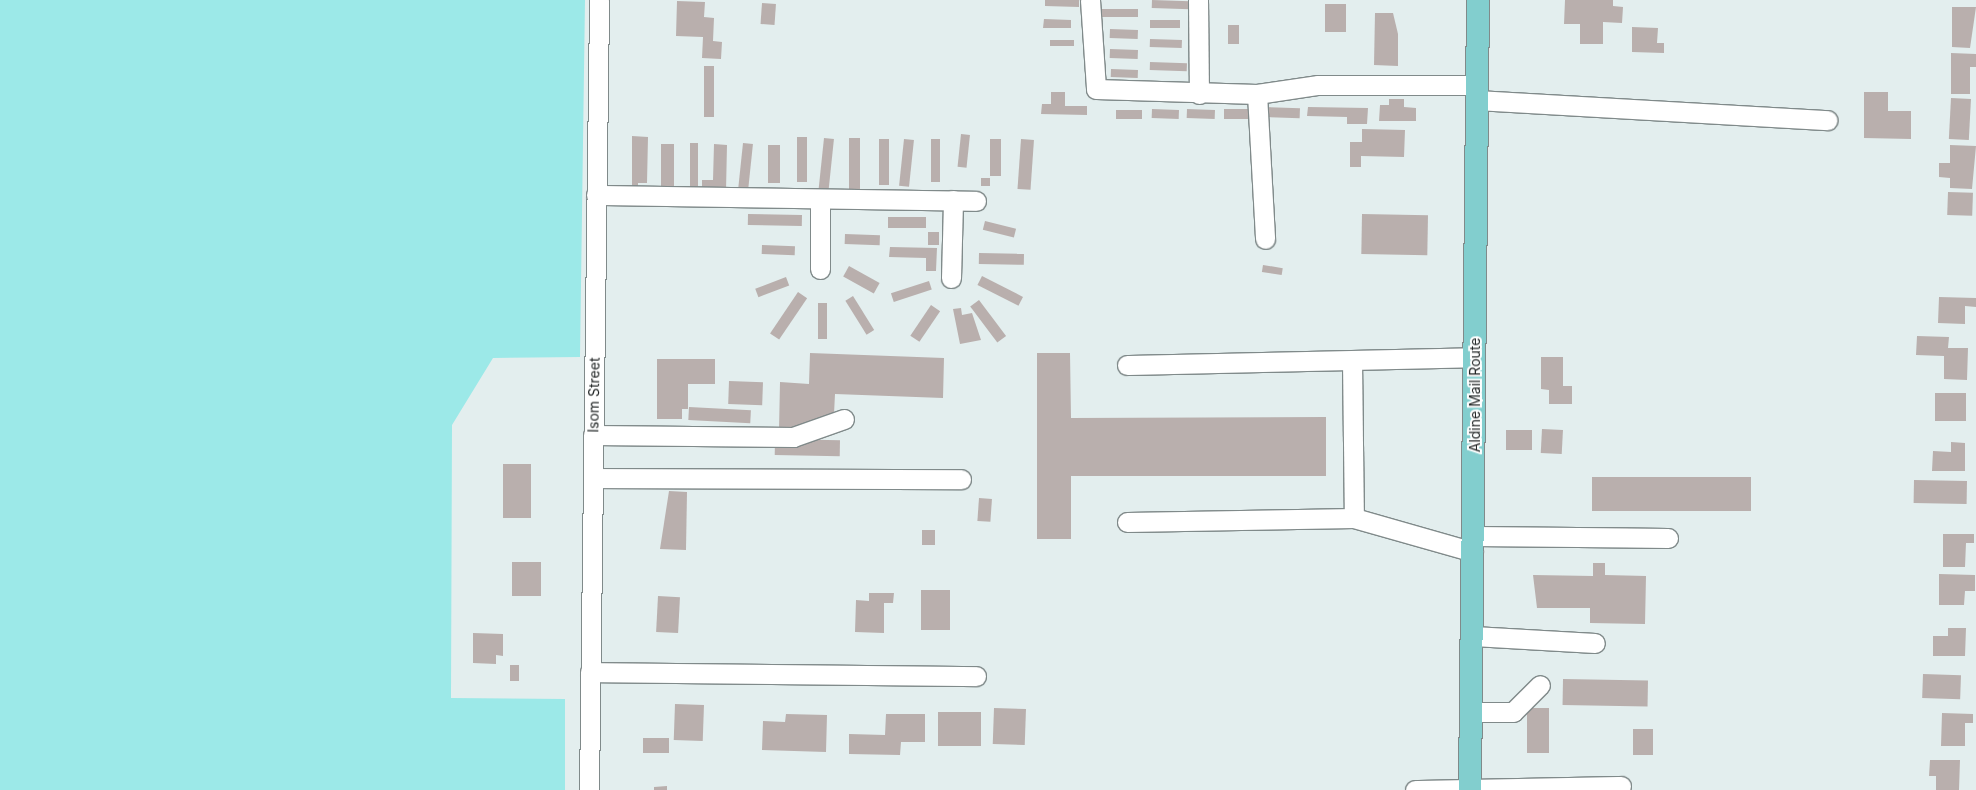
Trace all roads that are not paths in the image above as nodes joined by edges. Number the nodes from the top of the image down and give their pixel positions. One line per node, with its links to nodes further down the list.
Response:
1 (599, 0): 9 (street, Isom Street)
2 (1090, 0): 6 (street)
3 (1198, 0): 6 (street)
4 (1478, 0): 5 (main road, Aldine Mail Route)
5 (1477, 92): 7 (street); 8 (street); 16 (main road, Aldine Mail Route)
6 (1199, 94): 7 (street)
7 (1256, 94): 13 (street)
8 (1827, 120)
9 (596, 195): 10 (street); 20 (street, Isom Street)
10 (820, 199): 11 (street); 14 (street)
11 (953, 200): 12 (street); 15 (street)
12 (976, 201)
13 (1265, 239)
14 (820, 270)
15 (951, 278)
16 (1475, 357): 17 (street); 26 (main road, Aldine Mail Route)
17 (1352, 361): 18 (street); 23 (street)
18 (1127, 365)
19 (844, 419): 20 (street)
20 (593, 435): 21 (street, Isom Street)
21 (593, 478): 22 (street); 29 (street, Isom Street)
22 (961, 479)
23 (1354, 518): 24 (street); 26 (street)
24 (1128, 522)
25 (1668, 538): 26 (street)
26 (1474, 544): 27 (main road, Aldine Mail Route)
27 (1473, 636): 28 (street); 32 (main road, Aldine Mail Route)
28 (1595, 643)
29 (590, 672): 30 (street); 34 (street, Isom Street)
30 (976, 676)
31 (1540, 685): 32 (street)
32 (1472, 712): 36 (main road, Aldine Mail Route)
33 (1621, 786): 36 (street)
34 (589, 790)
35 (1415, 790): 36 (street)
36 (1470, 790)

